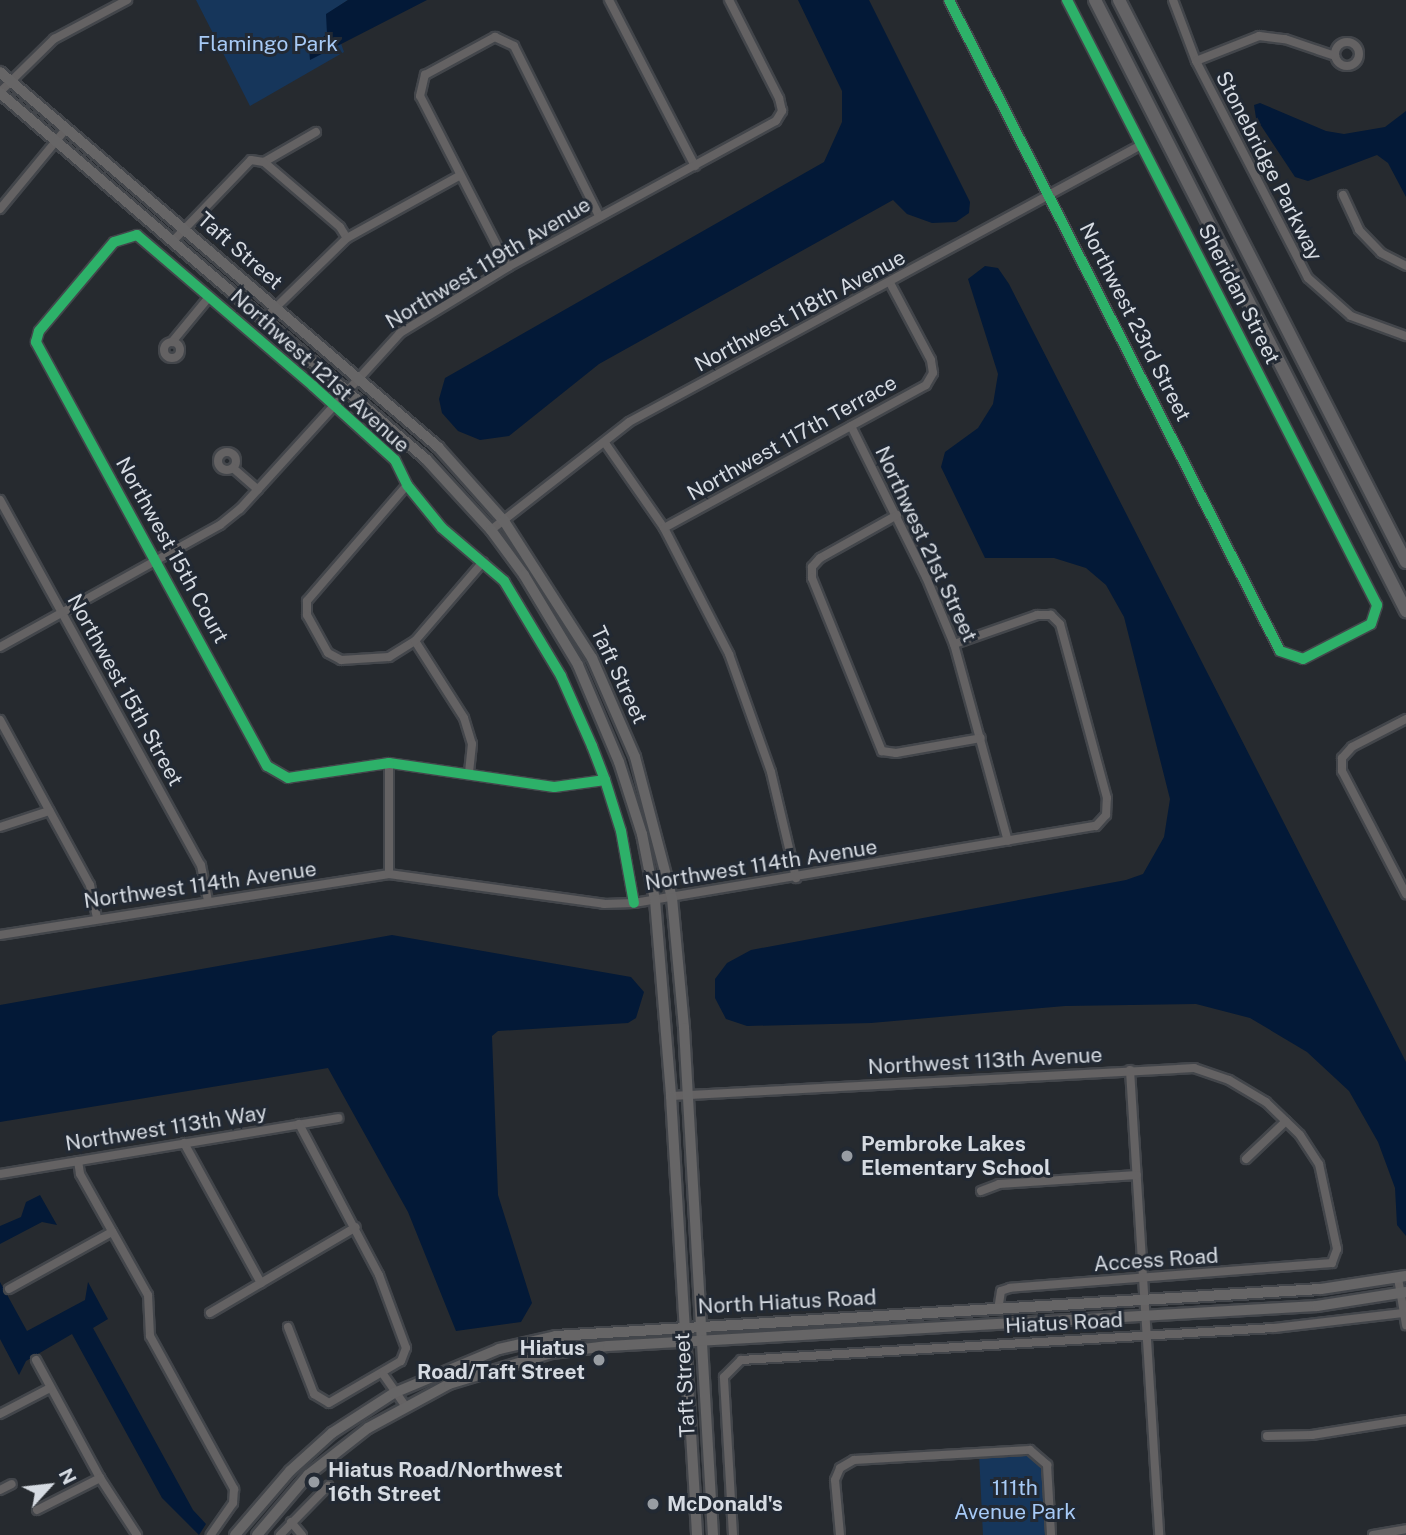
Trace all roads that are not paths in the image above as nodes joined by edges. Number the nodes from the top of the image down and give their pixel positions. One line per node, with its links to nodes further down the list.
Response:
1 (127, 0): 12 (street)
2 (609, 0): 21 (street)
3 (729, 0): 21 (street, Northwest 119th Avenue)
4 (949, 0): 24 (street, Northwest 23rd Street)
5 (1067, 0): 19 (street, Sheridan Street)
6 (1096, 0): 17 (main road, Sheridan Street)
7 (1119, 0): 14 (main road, Sheridan Street)
8 (1173, 0): 10 (street, Stonebridge Parkway)
9 (1335, 56): 10 (street)
10 (1196, 61): 36 (street, Stonebridge Parkway)
11 (0, 72): 12 (street, Taft Street)
12 (9, 80): 13 (street); 15 (street, Taft Street)
13 (0, 92): 18 (street, Taft Street)
14 (1182, 124): 17 (main road); 54 (main road, Sheridan Street)
15 (66, 129): 18 (street); 27 (street, Taft Street)
16 (316, 132): 20 (street)
17 (1163, 133): 55 (main road, Sheridan Street)
18 (56, 142): 25 (street); 29 (street, Taft Street)
19 (1141, 145): 24 (street, Northwest 118th Avenue); 60 (street, Sheridan Street)
20 (264, 162): 27 (street); 28 (street)
21 (695, 166): 26 (street, Northwest 119th Avenue)
22 (459, 176): 26 (street); 28 (street); 31 (street)
23 (1343, 195): 30 (street)
24 (1049, 196): 32 (street, Northwest 118th Avenue); 60 (street, Northwest 23rd Street)
25 (0, 209)
26 (599, 216): 31 (street, Northwest 119th Avenue)
27 (184, 228): 29 (street); 34 (street, Taft Street)
28 (347, 238): 34 (street)
29 (173, 241): 35 (street, Taft Street)
30 (1406, 266)
31 (508, 267): 39 (street, Northwest 119th Avenue)
32 (890, 283): 42 (street, Northwest 117th Terrace); 43 (street, Northwest 118th Avenue)
33 (209, 297): 37 (street, Northwest 121st Avenue); 38 (street); 41 (street, Northwest 121st Avenue)
34 (275, 307): 35 (street); 39 (street, Taft Street)
35 (264, 319): 40 (street, Taft Street)
36 (1406, 336)
37 (36, 342): 52 (street, Northwest 15th Court)
38 (172, 342)
39 (357, 375): 40 (street, Northwest 119th Avenue); 49 (street, Taft Street)
40 (347, 388): 41 (street, Northwest 119th Avenue); 51 (street, Taft Street)
41 (333, 404): 45 (street, Northwest 121st Avenue); 46 (street, Northwest 119th Avenue)
42 (851, 426): 48 (street, Northwest 21st Street); 50 (street, Northwest 117th Terrace)
43 (605, 443): 49 (street, Northwest 118th Avenue); 50 (street)
44 (233, 468): 46 (street)
45 (407, 485): 53 (street, Northwest 121st Avenue); 57 (street)
46 (258, 490): 52 (street, Northwest 119th Avenue)
47 (0, 500): 56 (street, Northwest 15th Street)
48 (897, 515): 58 (street, Northwest 21st Street); 65 (street)
49 (504, 521): 51 (street, Northwest 118th Avenue); 61 (street, Taft Street)
50 (664, 528): 73 (street)
51 (491, 530): 62 (street, Taft Street)
52 (156, 560): 56 (street, Northwest 119th Avenue); 66 (street, Northwest 15th Court)
53 (483, 562): 57 (street); 68 (street, Northwest 121st Avenue)
54 (1406, 562)
55 (1406, 611)
56 (62, 613): 59 (street, Northwest 119th Avenue); 77 (street, Northwest 15th Street)
57 (415, 641): 67 (street)
58 (954, 645): 65 (street, Northwest 21st Street); 71 (street, Northwest 114th Avenue)
59 (0, 647)
60 (1290, 657)
61 (611, 698): 62 (street); 75 (street, Taft Street)
62 (596, 704): 76 (street, Taft Street)
63 (1406, 719): 74 (street)
64 (0, 720): 69 (street)
65 (981, 738): 71 (street, Northwest 21st Street)
66 (389, 763): 67 (street); 72 (street)
67 (469, 772): 68 (street)
68 (605, 780): 78 (street, Northwest 121st Avenue)
69 (49, 811): 70 (street); 79 (street)
70 (0, 827)
71 (1008, 841): 73 (street, Northwest 114th Avenue)
72 (389, 874): 77 (street, Northwest 114th Avenue); 78 (street, Northwest 114th Avenue)
73 (796, 877): 75 (street, Northwest 114th Avenue)
74 (1406, 894)
75 (671, 898): 76 (street, Northwest 114th Avenue); 82 (street, Taft Street)
76 (655, 900): 78 (street, Northwest 114th Avenue); 83 (street, Taft Street)
77 (208, 901): 79 (street, Northwest 114th Avenue)
78 (634, 903)
79 (97, 917): 80 (street, Northwest 114th Avenue)
80 (0, 935)
81 (1130, 1070): 82 (street, Northwest 113th Avenue); 85 (street, Northwest 113th Avenue); 93 (street)
82 (688, 1095): 83 (street, Northwest 113th Avenue); 90 (street, Taft Street)
83 (671, 1096): 91 (street, Taft Street)
84 (338, 1118): 86 (street, Northwest 113th Way)
85 (1286, 1121): 88 (street); 97 (street, Northwest 113th Avenue)
86 (299, 1124): 87 (street, Northwest 113th Way); 95 (street)
87 (184, 1143): 89 (street, Northwest 113th Way); 100 (street)
88 (1246, 1159)
89 (78, 1161): 92 (street, Northwest 113th Way); 96 (street)
90 (692, 1166): 91 (street); 112 (street, Taft Street)
91 (675, 1167): 111 (street, Taft Street)
92 (0, 1174)
93 (1137, 1175): 94 (street); 99 (street)
94 (981, 1192)
95 (356, 1227): 100 (street); 119 (street)
96 (112, 1232): 101 (street); 136 (street)
97 (1332, 1263): 99 (street, Access Road)
98 (1402, 1277): 102 (street); 103 (street, North Hiatus Road)
99 (1145, 1280): 103 (street); 104 (street, Access Road)
100 (261, 1283): 105 (street)
101 (9, 1289)
102 (1403, 1292): 106 (street); 107 (street, North Hiatus Road)
103 (1146, 1300): 104 (street, North Hiatus Road); 107 (street)
104 (998, 1309): 108 (street, North Hiatus Road)
105 (210, 1313)
106 (1403, 1313): 109 (street); 114 (street, Hiatus Road)
107 (1147, 1316): 113 (street, North Hiatus Road); 114 (street)
108 (807, 1320): 112 (street, North Hiatus Road); 113 (street)
109 (1406, 1325)
110 (288, 1327): 119 (street)
111 (685, 1327): 112 (street, North Hiatus Road); 116 (street, Taft Street); 121 (street, North Hiatus Road)
112 (701, 1327): 115 (street, Taft Street)
113 (808, 1336): 115 (street, North Hiatus Road)
114 (1148, 1336): 118 (street, Hiatus Road); 146 (street)
115 (701, 1342): 116 (street, North Hiatus Road); 128 (street, Taft Street)
116 (686, 1343): 122 (street, North Hiatus Road); 127 (street, Taft Street)
117 (36, 1360): 120 (street)
118 (729, 1367): 143 (street, Taft Street)
119 (383, 1374): 121 (street)
120 (50, 1388): 123 (street); 126 (street)
121 (394, 1393): 122 (street); 137 (street, North Hiatus Road)
122 (405, 1406): 138 (street, North Hiatus Road)
123 (0, 1415)
124 (1406, 1420): 125 (street)
125 (1267, 1436)
126 (100, 1478): 132 (street); 135 (street)
127 (693, 1480): 128 (street); 141 (street, Taft Street)
128 (710, 1480): 142 (street, Taft Street)
129 (12, 1484): 131 (street)
130 (328, 1486): 133 (street)
131 (0, 1490)
132 (37, 1510)
133 (291, 1522): 139 (street); 140 (street)
134 (1406, 1529): 147 (street)
135 (136, 1535)
136 (211, 1535)
137 (235, 1535)
138 (257, 1535)
139 (280, 1535)
140 (302, 1535)
141 (696, 1535)
142 (713, 1535)
143 (733, 1535)
144 (840, 1535): 145 (street)
145 (1051, 1535)
146 (1159, 1535)
147 (1373, 1535)

